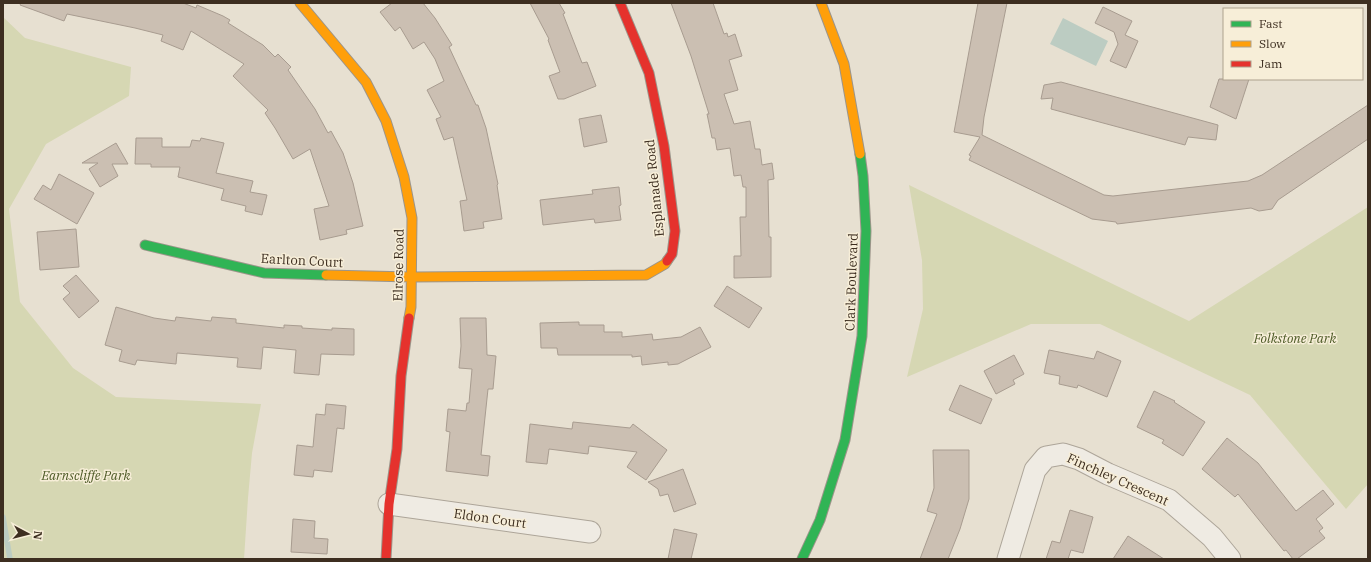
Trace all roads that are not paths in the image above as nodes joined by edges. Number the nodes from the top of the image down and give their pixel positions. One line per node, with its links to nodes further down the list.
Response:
1 (300, 3): 5 (street, Elrose Road)
2 (620, 3): 5 (street, Esplanade Road)
3 (821, 3): 9 (street, Clark Boulevard)
4 (145, 245): 5 (street, Earlton Court)
5 (412, 277): 6 (street, Elrose Road)
6 (389, 504): 7 (street, Eldon Court); 8 (street, Elrose Road)
7 (590, 532)
8 (386, 559)
9 (802, 559)
10 (1008, 559): 11 (street, Finchley Crescent)
11 (1230, 559)

